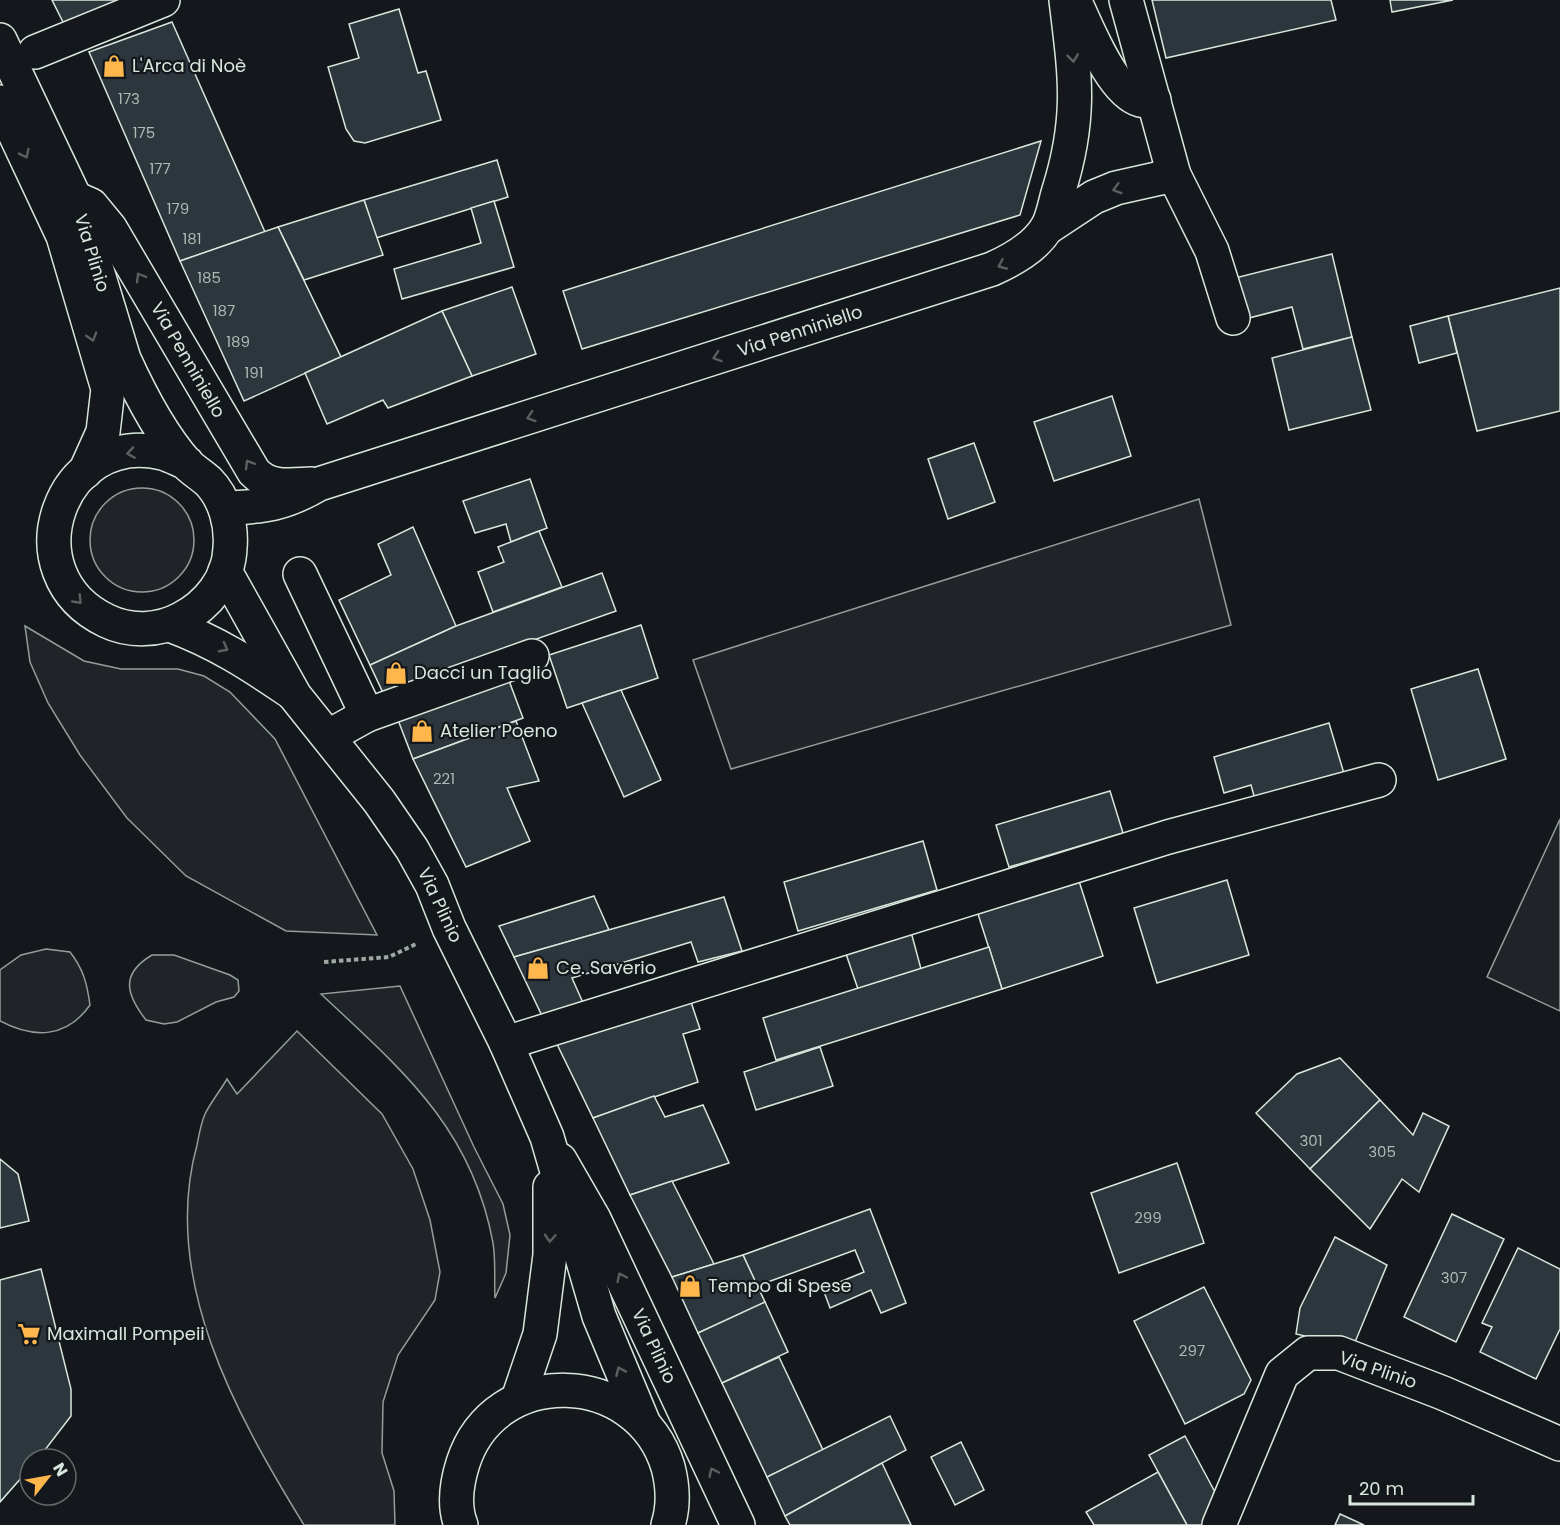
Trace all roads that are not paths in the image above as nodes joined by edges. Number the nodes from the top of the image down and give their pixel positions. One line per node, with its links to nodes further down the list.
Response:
1 (163, 0): 6 (main road)
2 (1066, 0): 11 (main road, Via Penniniello, one-way to 11)
3 (1073, 0): 7 (main road)
4 (1126, 0): 7 (main road)
5 (0, 40): 10 (main road, Via Plinio)
6 (35, 52)
7 (1154, 100): 9 (main road)
8 (0, 102): 14 (main road, Via Plinio, one-way to 14)
9 (1174, 175): 11 (main road, one-way to 11); 12 (main road)
10 (75, 198): 13 (main road, Via Plinio); 15 (main road, Via Penniniello, one-way to 10)
11 (1047, 228): 15 (main road, Via Penniniello, one-way to 15)
12 (1233, 318)
13 (187, 464): 14 (main road, Via Plinio, one-way to 14); 16 (main road, Via Plinio)
14 (85, 472): 19 (main road, Via Plinio, one-way to 19)
15 (319, 484): 16 (main road, Via Penniniello)
16 (225, 508): 17 (main road, Via Plinio)
17 (225, 571): 19 (main road, Via Plinio); 21 (main road, Via Plinio)
18 (300, 574): 22 (main road)
19 (170, 625): 21 (main road, Via Plinio, one-way to 21)
20 (532, 656): 22 (main road)
21 (296, 696): 23 (main road, Via Plinio)
22 (367, 715): 23 (main road)
23 (329, 736): 25 (main road, Via Plinio)
24 (1379, 780): 25 (main road)
25 (506, 1043): 26 (main road, Via Plinio)
26 (547, 1137): 27 (main road, Via Plinio, one-way to 27); 28 (main road, Via Plinio, one-way to 26); 34 (main road, Via Plinio, one-way to 26)
27 (518, 1399): 28 (main road, Via Plinio); 31 (main road, Via Plinio)
28 (644, 1424): 30 (main road, Via Plinio)
29 (1560, 1444): 35 (main road, Via Plinio)
30 (672, 1482): 32 (main road, Via Plinio); 33 (main road, Via Plinio)
31 (461, 1525)
32 (669, 1525)
33 (693, 1525)
34 (738, 1525)
35 (1219, 1525)

